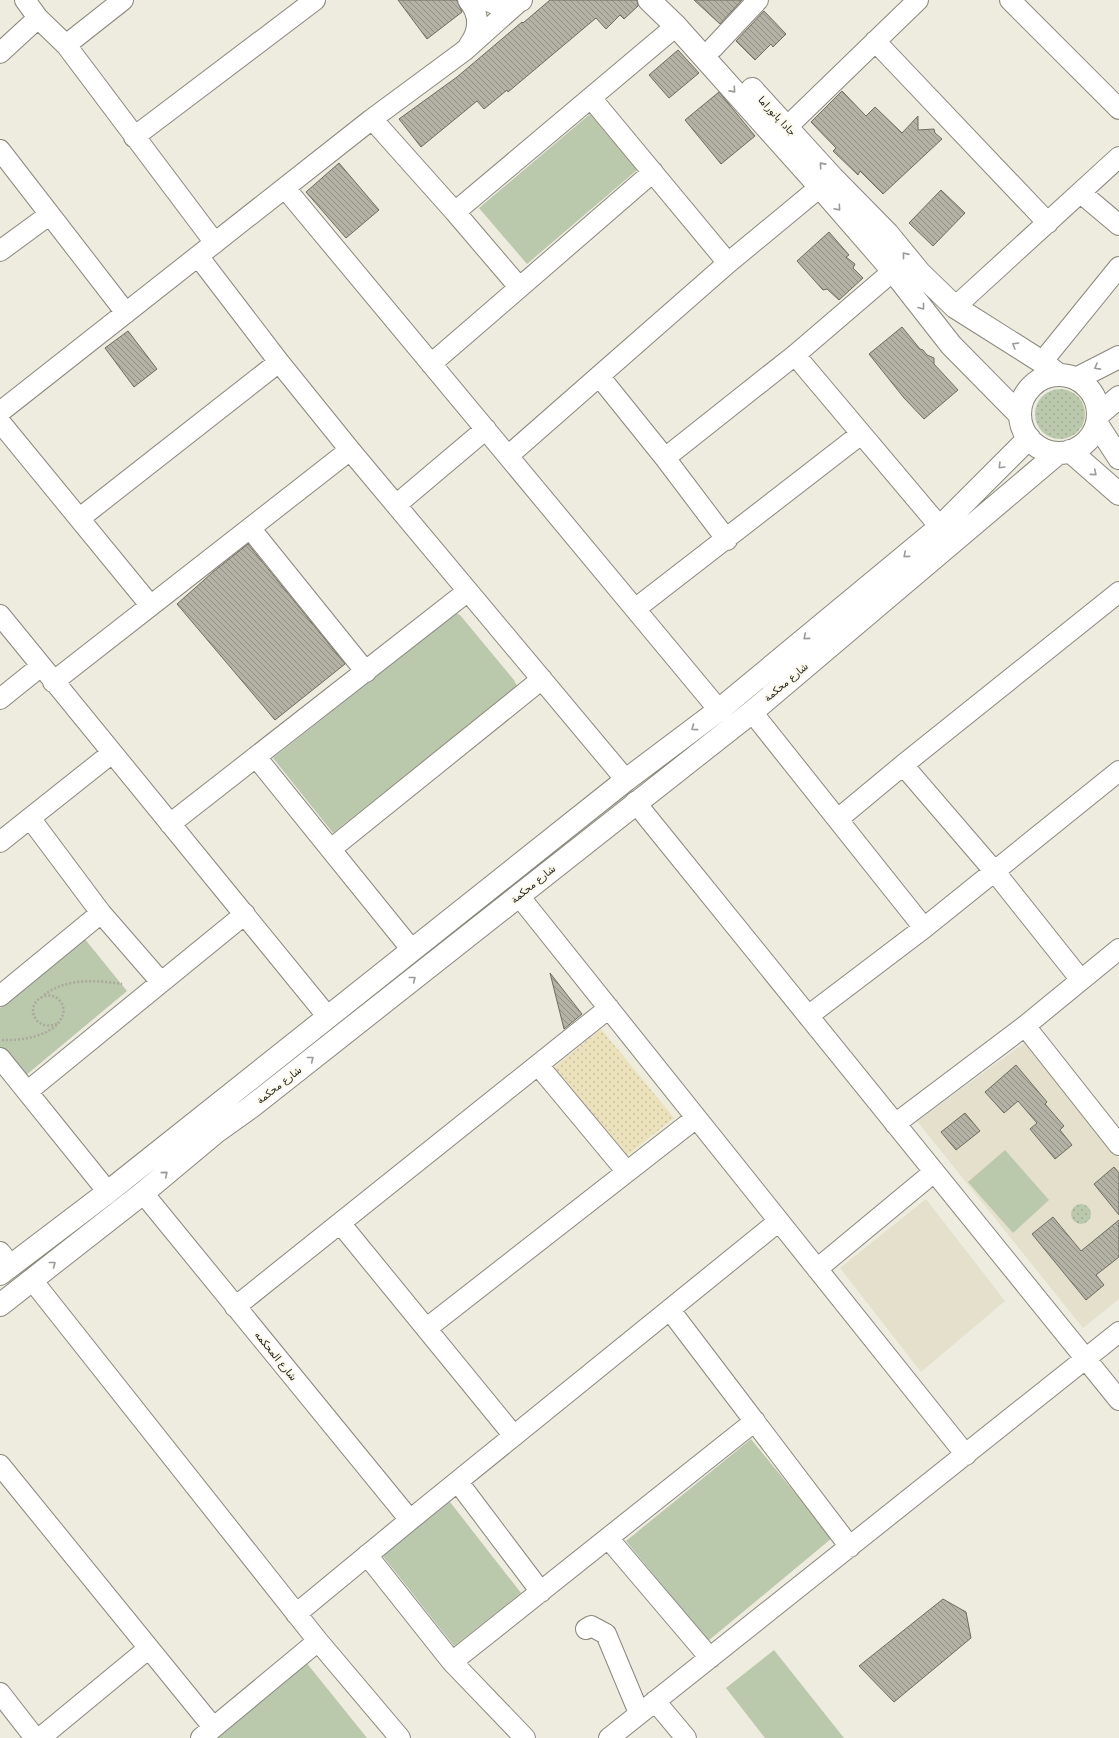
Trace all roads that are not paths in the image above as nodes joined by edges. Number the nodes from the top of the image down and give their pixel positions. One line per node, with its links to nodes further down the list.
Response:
1 (25, 0): 12 (street)
2 (123, 0): 15 (street)
3 (315, 0): 23 (street)
4 (468, 0): 17 (street)
5 (488, 0): 6 (main road)
6 (521, 0): 17 (street)
7 (649, 0): 13 (main road)
8 (663, 0): 16 (main road, جادا پانوراما)
9 (758, 0): 16 (street)
10 (918, 0): 14 (street)
11 (1010, 0): 20 (street)
12 (38, 18): 15 (street); 18 (street)
13 (676, 26): 19 (street); 27 (main road, one-way to 27)
14 (875, 41): 22 (street); 32 (street)
15 (66, 45): 23 (street)
16 (713, 48): 22 (main road, جادا پانوراما)
17 (464, 51): 21 (street)
18 (0, 53)
19 (591, 98): 26 (street); 30 (street)
20 (1119, 109)
21 (372, 119): 28 (street); 30 (street)
22 (788, 127): 42 (main road, جادا پانوراما, one-way to 22)
23 (134, 137): 34 (street)
24 (0, 150): 31 (street)
25 (1119, 157): 29 (street)
26 (653, 172): 37 (street); 40 (street)
27 (820, 187): 37 (street); 39 (main road, one-way to 39)
28 (285, 188): 34 (street); 48 (street)
29 (1081, 193): 32 (street); 33 (street)
30 (455, 212): 40 (street)
31 (49, 215): 35 (street); 41 (street)
32 (1048, 223): 42 (street)
33 (1119, 225)
34 (215, 243): 36 (street)
35 (0, 251)
36 (198, 256): 41 (street); 46 (street)
37 (728, 263): 49 (street)
38 (1119, 267): 47 (street)
39 (893, 271): 43 (main road, one-way to 43); 44 (street)
40 (519, 287): 48 (street)
41 (126, 313): 52 (street)
42 (963, 313): 43 (main road); 47 (main road, جادا پانوراما, one-way to 42)
43 (951, 345): 53 (main road)
44 (795, 355): 57 (street); 62 (street)
45 (1119, 357): 50 (main road, one-way to 50)
46 (279, 362): 59 (street); 66 (street)
47 (1042, 362): 50 (main road, جادا پانوراما)
48 (431, 364): 56 (street)
49 (599, 376): 61 (street); 62 (street)
50 (1068, 377): 53 (main road); 54 (main road)
51 (1119, 398): 54 (main road)
52 (0, 412)
53 (1020, 414): 58 (main road)
54 (1098, 419): 60 (main road); 63 (main road)
55 (0, 422): 66 (street)
56 (486, 429): 61 (street); 65 (street)
57 (861, 434): 67 (street); 69 (street)
58 (1029, 438): 60 (main road); 67 (main road, شارع محكمة, one-way to 67)
59 (350, 450): 65 (street); 68 (street)
60 (1064, 452): 64 (main road, one-way to 64); 81 (main road, شارع محكمة)
61 (508, 456): 73 (street)
62 (665, 458): 69 (street)
63 (1119, 458)
64 (1119, 494)
65 (396, 505): 70 (street)
66 (80, 518): 72 (street)
67 (940, 527): 80 (main road, شارع محكمة, one-way to 80)
68 (250, 528): 72 (street); 76 (street)
69 (727, 540): 73 (street)
70 (468, 592): 76 (street); 77 (street)
71 (1119, 592): 84 (street)
72 (150, 605): 78 (street)
73 (635, 610): 80 (street)
74 (0, 615): 75 (street)
75 (41, 666): 78 (street); 79 (street)
76 (366, 672): 83 (street)
77 (542, 678): 86 (street); 92 (street)
78 (53, 682): 82 (street)
79 (0, 699)
80 (719, 710): 86 (main road, شارع محكمة, one-way to 86)
81 (752, 712): 87 (main road, شارع محكمة); 89 (street)
82 (112, 753): 88 (street); 90 (street)
83 (256, 757): 90 (street); 92 (street)
84 (904, 765): 89 (street); 93 (street)
85 (1119, 771): 93 (street)
86 (626, 780): 99 (main road, شارع محكمة)
87 (635, 802): 94 (main road, شارع محكمة); 104 (street)
88 (30, 818): 91 (street); 95 (street)
89 (838, 819): 97 (street)
90 (170, 824): 96 (street)
91 (0, 842)
92 (331, 849): 99 (street)
93 (995, 872): 97 (street); 100 (street)
94 (519, 896): 103 (street); 111 (main road, شارع محكمة, one-way to 94)
95 (101, 913): 101 (street); 102 (street)
96 (245, 914): 101 (street); 105 (street)
97 (924, 928): 104 (street)
98 (1119, 949): 100 (street)
99 (412, 950): 105 (main road, شارع محكمة)
100 (1081, 980): 106 (street)
101 (161, 982): 109 (street)
102 (0, 996)
103 (609, 1008): 108 (street); 112 (street)
104 (808, 1016): 114 (street)
105 (328, 1018): 110 (main road, شارع محكمة)
106 (1025, 1026): 114 (street); 115 (street)
107 (0, 1058): 109 (street)
108 (538, 1065): 116 (street); 121 (street)
109 (28, 1091): 118 (street)
110 (235, 1091): 111 (main road); 113 (main road, شارع محكمة)
111 (251, 1107): 113 (main road, شارع محكمة)
112 (696, 1118): 116 (street); 120 (street)
113 (210, 1124): 118 (main road, شارع محكمة); 119 (main road, شارع محكمة, one-way to 113)
114 (895, 1124): 117 (street)
115 (1119, 1146)
116 (627, 1172): 128 (street)
117 (934, 1172): 123 (street); 130 (street)
118 (108, 1192): 122 (main road, شارع محكمة)
119 (143, 1192): 124 (main road, شارع محكمة, one-way to 119); 126 (street, شارع المحكمه)
120 (779, 1221): 123 (street); 127 (street)
121 (340, 1223): 126 (street); 128 (street)
122 (4, 1264)
123 (817, 1269): 134 (street)
124 (32, 1280): 125 (main road, شارع محكمة); 142 (street)
125 (0, 1305)
126 (235, 1307): 137 (street, شارع المحكمه)
127 (670, 1310): 132 (street); 133 (street)
128 (426, 1328): 133 (street)
129 (1119, 1332): 130 (street)
130 (1085, 1359): 131 (street); 134 (street)
131 (1119, 1400)
132 (755, 1421): 138 (street); 139 (street)
133 (514, 1436): 136 (street)
134 (966, 1455): 139 (street)
135 (0, 1465): 145 (street)
136 (458, 1482): 137 (street); 141 (street)
137 (410, 1520): 140 (street)
138 (608, 1538): 141 (street); 146 (street)
139 (850, 1546): 146 (street)
140 (367, 1555): 142 (street); 147 (street)
141 (541, 1592): 147 (street)
142 (296, 1614): 144 (street)
143 (586, 1628): 150 (street)
144 (318, 1641): 151 (street); 154 (street)
145 (149, 1648): 151 (street); 153 (street)
146 (710, 1658): 149 (street)
147 (452, 1662): 155 (street)
148 (0, 1693): 152 (street)
149 (656, 1702): 150 (street); 157 (street)
150 (639, 1713): 156 (street)
151 (207, 1733)
152 (35, 1738)
153 (40, 1738)
154 (400, 1738)
155 (525, 1738)
156 (609, 1738)
157 (686, 1738)

